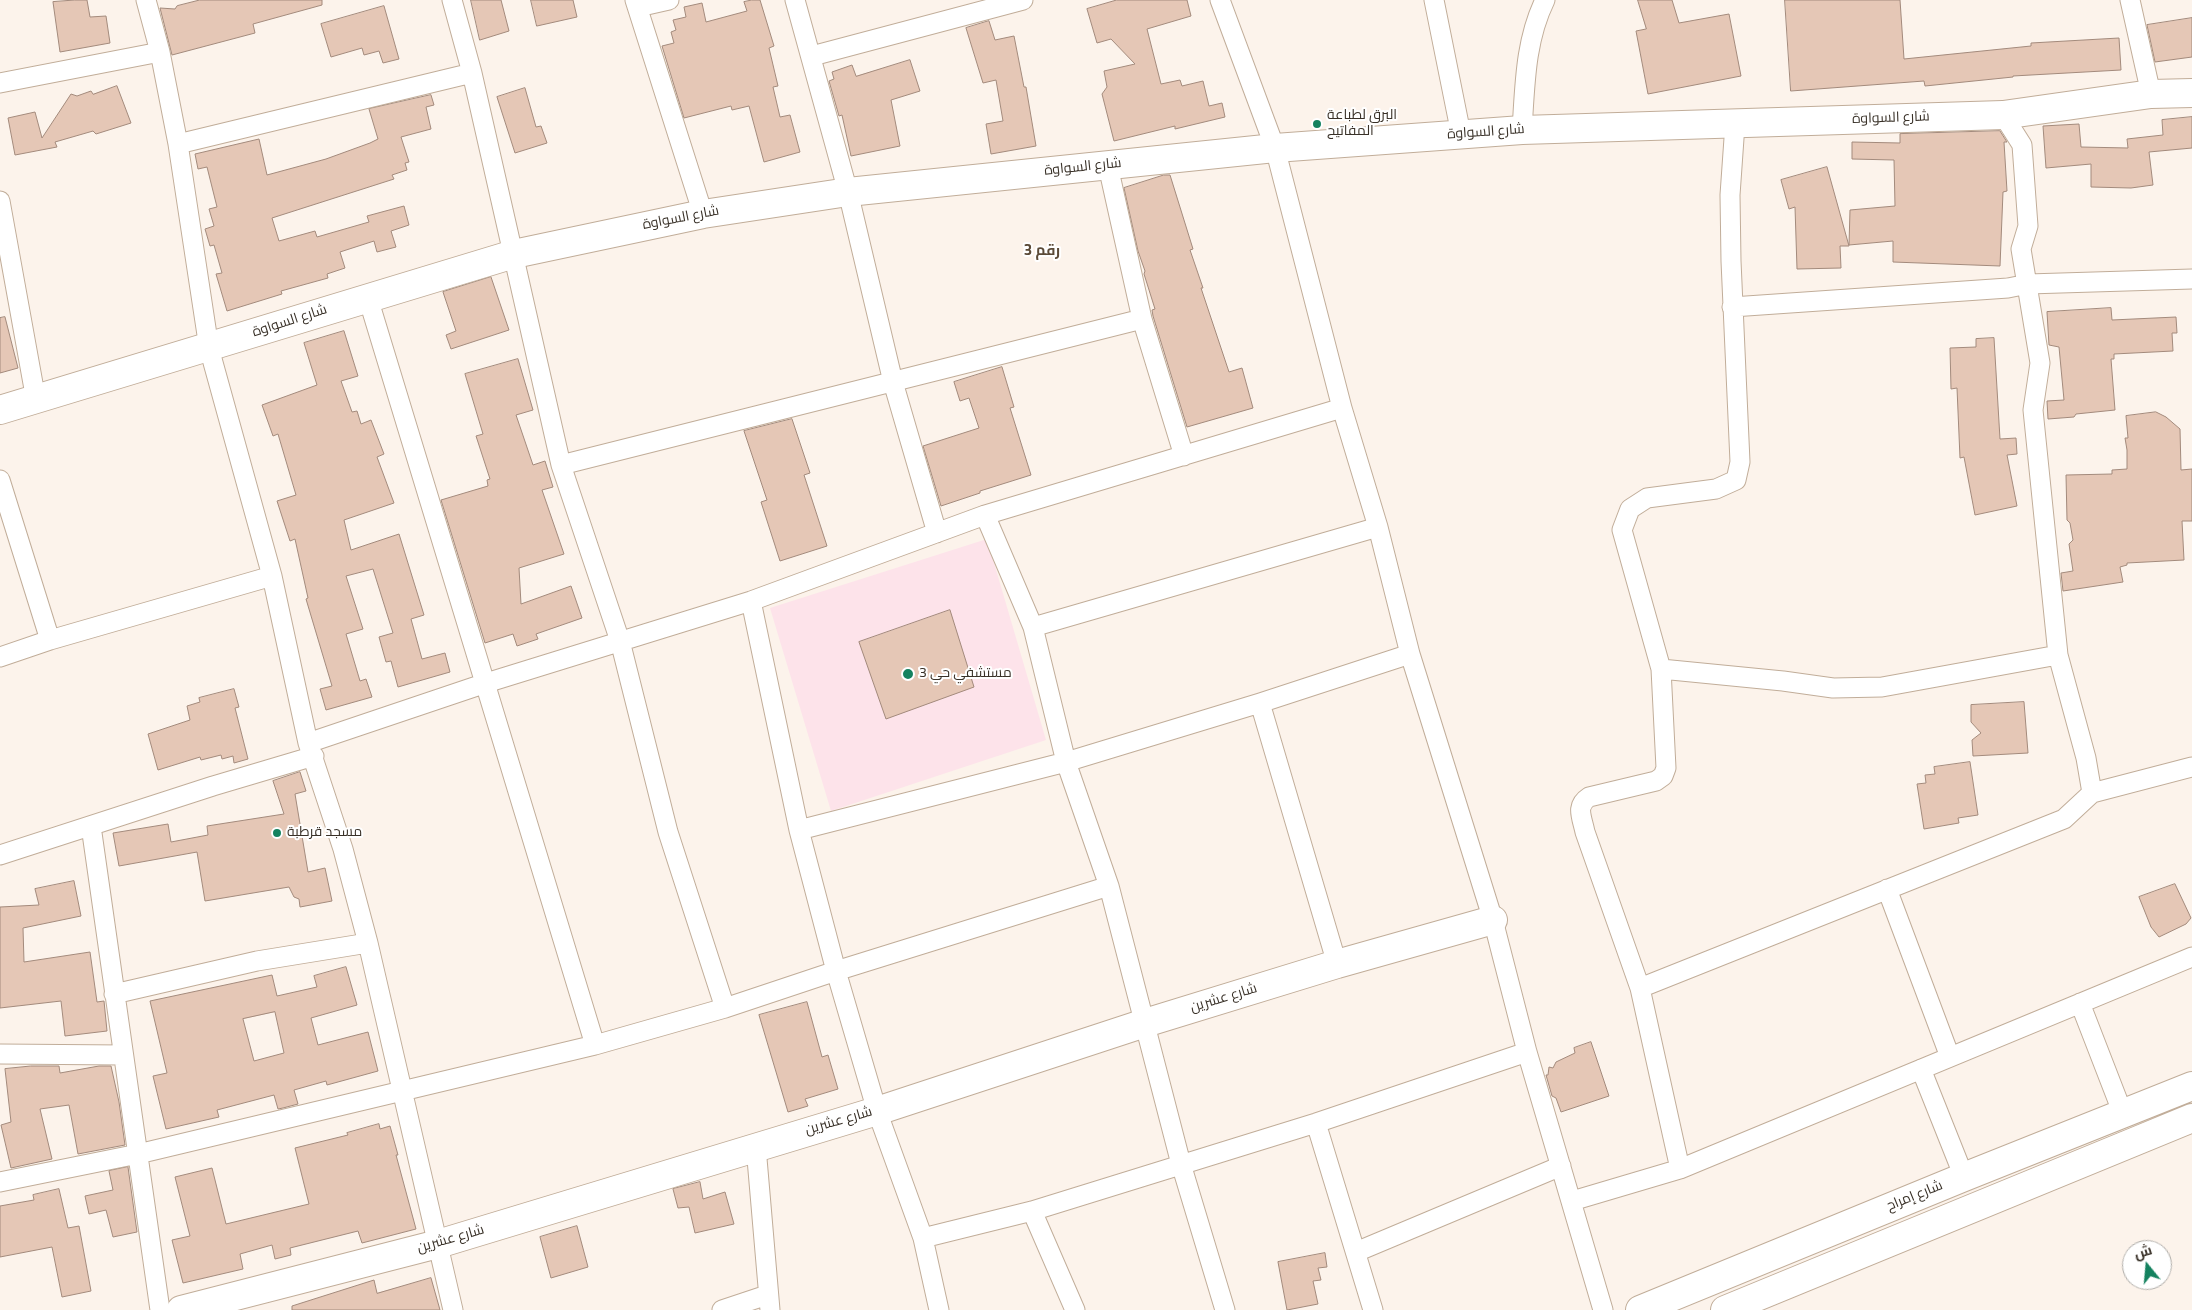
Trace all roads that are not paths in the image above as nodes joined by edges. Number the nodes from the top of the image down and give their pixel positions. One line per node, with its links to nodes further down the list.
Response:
1 (146, 0): 11 (street)
2 (452, 0): 13 (street)
3 (669, 0): 10 (street)
4 (795, 0): 12 (street)
5 (1023, 0): 12 (street)
6 (1220, 0): 22 (street)
7 (1434, 0): 20 (street)
8 (1545, 0): 19 (street)
9 (2130, 0): 16 (street)
10 (636, 4): 26 (street)
11 (160, 52): 14 (street); 21 (street)
12 (812, 56): 24 (street)
13 (472, 73): 21 (street); 28 (street)
14 (0, 83)
15 (2192, 93): 16 (street, شارع السواوة)
16 (2151, 94): 17 (street, شارع السواوة)
17 (2002, 115): 18 (street, شارع السواوة); 30 (street)
18 (1735, 124): 19 (street, شارع السواوة); 32 (street)
19 (1522, 130): 20 (street, شارع السواوة)
20 (1461, 134): 22 (street, شارع السواوة)
21 (178, 144): 34 (street)
22 (1275, 148): 23 (street, شارع السواوة); 37 (street)
23 (1108, 166): 24 (street, شارع السواوة); 33 (street)
24 (848, 192): 26 (street, شارع السواوة); 35 (street)
25 (0, 201): 27 (street)
26 (703, 214): 28 (street, شارع السواوة)
27 (3, 238): 36 (street)
28 (514, 254): 31 (street, شارع السواوة); 40 (street)
29 (2192, 279): 30 (street)
30 (2028, 284): 32 (street); 51 (street)
31 (368, 298): 34 (street, شارع السواوة); 54 (street)
32 (1732, 307): 53 (street)
33 (1142, 319): 35 (street); 39 (street)
34 (209, 348): 36 (street, شارع السواوة); 45 (street)
35 (893, 382): 40 (street); 44 (street)
36 (36, 400): 38 (street, شارع السواوة)
37 (1342, 408): 39 (street); 43 (street)
38 (0, 410)
39 (1184, 456): 42 (street)
40 (561, 465): 49 (street)
41 (0, 480): 48 (street)
42 (985, 515): 44 (street); 47 (street)
43 (1378, 527): 47 (street); 50 (street)
44 (937, 534): 46 (street)
45 (272, 576): 48 (street); 56 (street)
46 (751, 601): 49 (street); 61 (street)
47 (1033, 627): 57 (street)
48 (50, 640): 52 (street)
49 (620, 642): 54 (street); 73 (street)
50 (1410, 654): 55 (street); 65 (street)
51 (2058, 655): 53 (street); 59 (street)
52 (0, 657)
53 (1661, 670): 70 (street)
54 (486, 683): 56 (street); 75 (street)
55 (1260, 703): 57 (street); 68 (street)
56 (311, 750): 60 (street); 66 (street)
57 (1066, 762): 61 (street); 63 (street)
58 (2192, 767): 59 (street)
59 (2092, 793): 64 (street)
60 (91, 826): 62 (street); 71 (street)
61 (799, 830): 69 (street)
62 (0, 854)
63 (1109, 886): 69 (street); 74 (street)
64 (1887, 889): 70 (street); 79 (street)
65 (1493, 920): 68 (street, شارع عشرين); 76 (street)
66 (368, 943): 71 (street); 82 (street)
67 (2192, 957): 72 (street)
68 (1337, 964): 74 (street, شارع عشرين)
69 (836, 971): 73 (street); 83 (street)
70 (1640, 988): 91 (street)
71 (114, 994): 78 (street)
72 (2080, 1003): 79 (street); 84 (street)
73 (725, 1008): 75 (street)
74 (1146, 1023): 83 (street, شارع عشرين); 89 (street)
75 (595, 1045): 82 (street)
76 (1527, 1052): 86 (street); 90 (street)
77 (0, 1054): 78 (street)
78 (123, 1055): 88 (street)
79 (1950, 1057): 80 (street)
80 (1921, 1069): 91 (street); 92 (street)
81 (2192, 1086): 84 (street, شارع إمراح)
82 (402, 1093): 88 (street); 97 (street)
83 (877, 1111): 87 (street, شارع عشرين); 96 (street)
84 (2123, 1114): 92 (street, شارع إمراح)
85 (2192, 1118): 110 (street)
86 (1316, 1123): 89 (street); 98 (street)
87 (756, 1146): 97 (street, شارع عشرين); 99 (street)
88 (138, 1154): 93 (street); 100 (street)
89 (1181, 1164): 95 (street); 106 (street)
90 (1561, 1166): 94 (street); 98 (street)
91 (1680, 1169): 94 (street)
92 (1964, 1177): 109 (street, شارع إمراح)
93 (0, 1182)
94 (1572, 1201): 108 (street)
95 (1032, 1211): 96 (street); 105 (street)
96 (923, 1238): 104 (street)
97 (438, 1244): 101 (street, شارع عشرين); 102 (street)
98 (1356, 1252): 107 (street)
99 (769, 1303): 103 (street)
100 (160, 1310)
101 (180, 1310)
102 (454, 1310)
103 (722, 1310)
104 (939, 1310)
105 (1074, 1310)
106 (1225, 1310)
107 (1373, 1310)
108 (1602, 1310)
109 (1640, 1310)
110 (1725, 1310)

